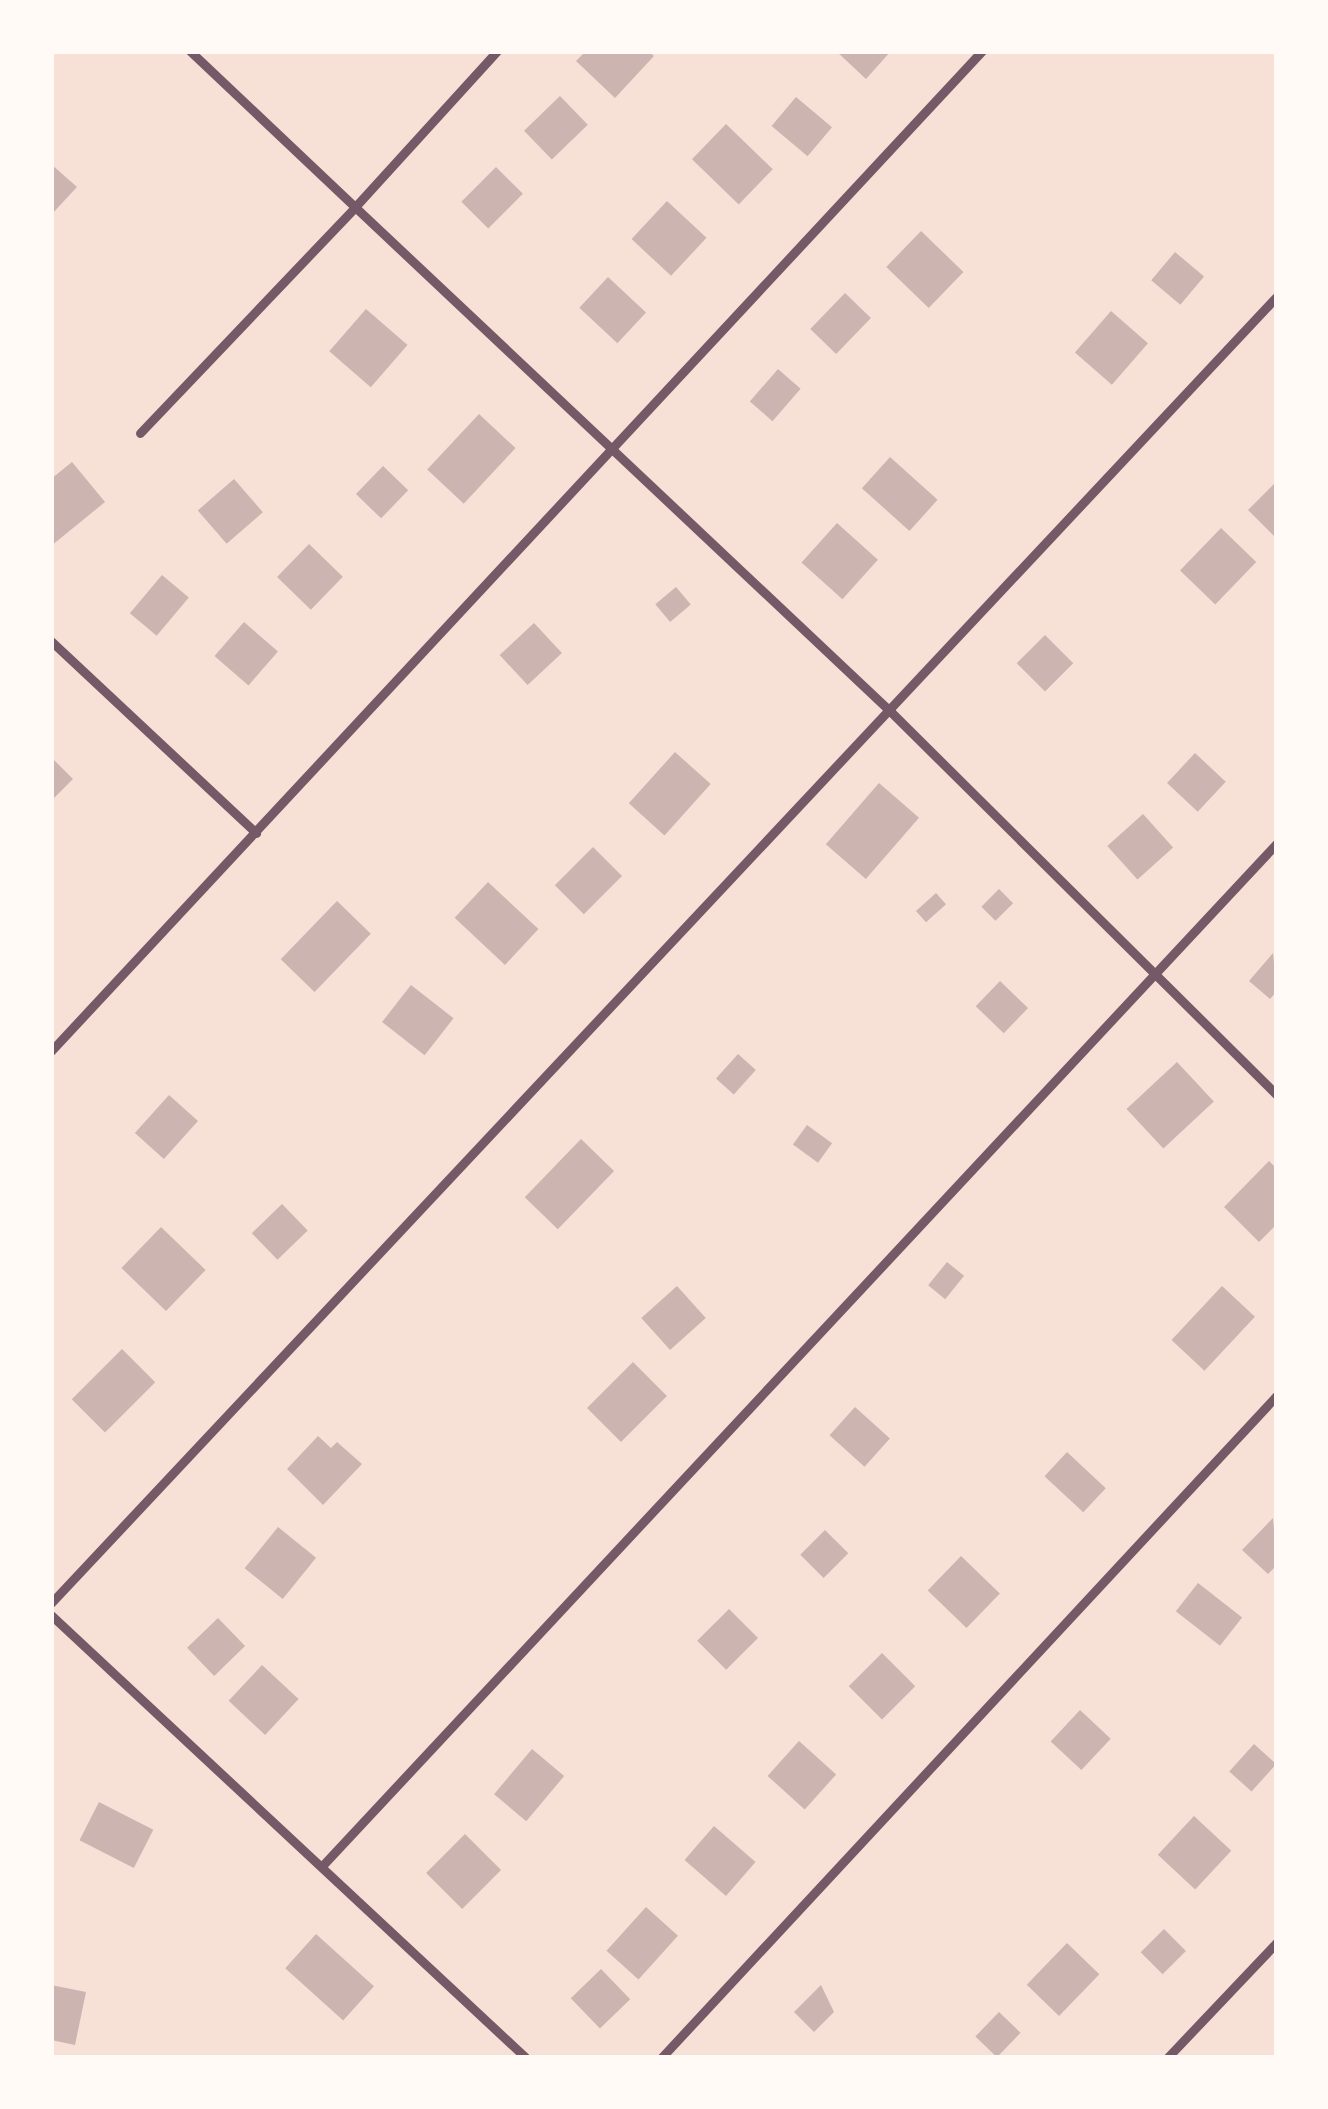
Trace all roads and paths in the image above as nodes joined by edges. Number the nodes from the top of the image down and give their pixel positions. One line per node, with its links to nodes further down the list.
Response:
1 (190, 51): 4 (lane)
2 (497, 51): 4 (lane)
3 (982, 51): 7 (lane)
4 (355, 207): 6 (lane); 7 (lane)
5 (1277, 296): 9 (lane)
6 (140, 434)
7 (616, 450): 9 (lane); 10 (lane)
8 (51, 641): 10 (lane)
9 (891, 712): 12 (lane); 16 (lane)
10 (256, 833): 13 (lane)
11 (1277, 842): 12 (lane)
12 (1157, 974): 14 (lane); 18 (lane)
13 (51, 1051)
14 (1277, 1095)
15 (1277, 1395): 21 (lane)
16 (51, 1603)
17 (51, 1615): 18 (lane)
18 (322, 1866): 20 (lane)
19 (1277, 1942): 22 (lane)
20 (526, 2058)
21 (661, 2058)
22 (1167, 2058)

